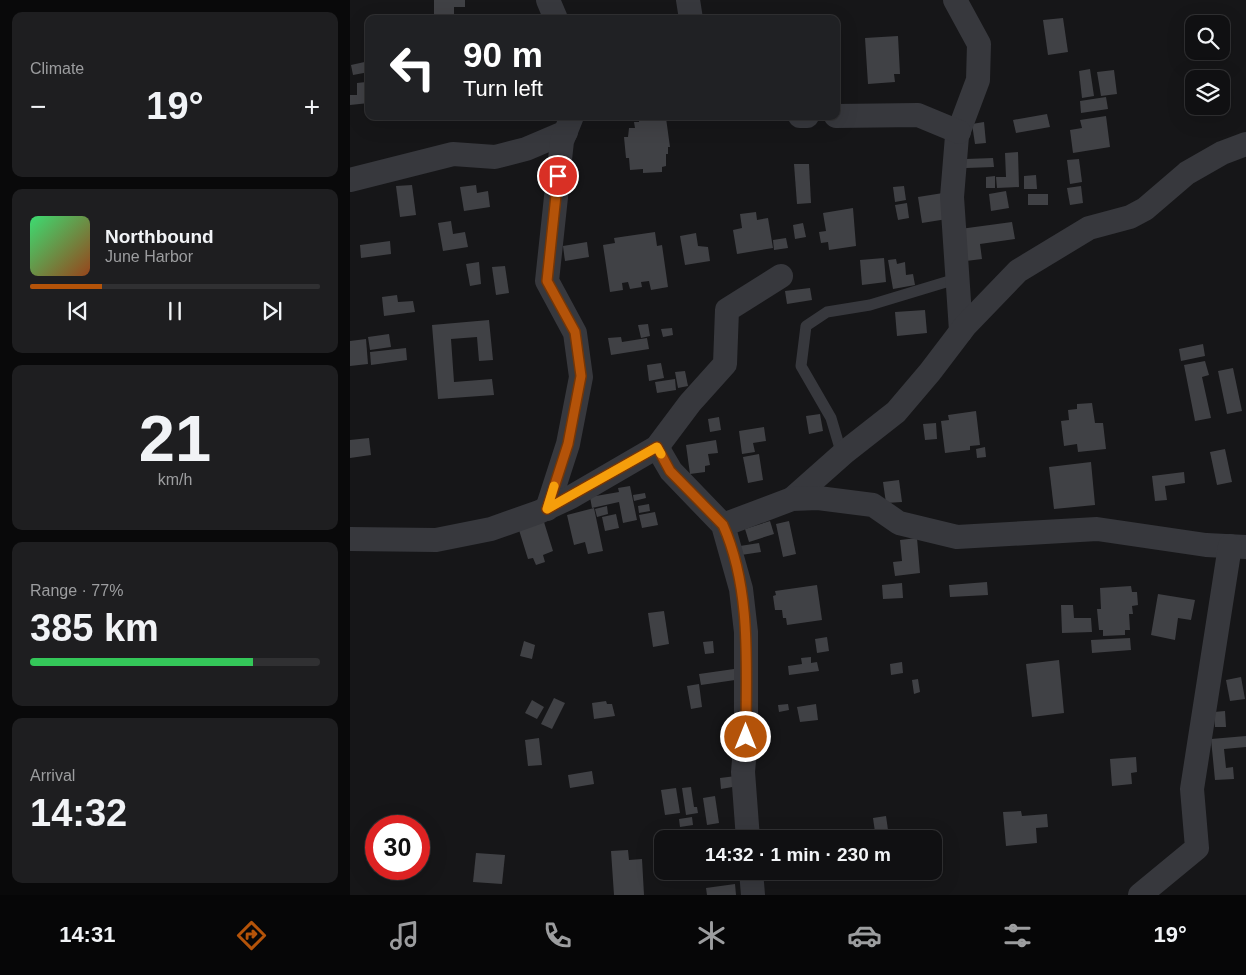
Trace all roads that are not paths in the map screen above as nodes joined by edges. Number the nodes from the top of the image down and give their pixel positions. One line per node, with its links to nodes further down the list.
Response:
1 (548, 0): 4 (street)
2 (688, 0): 5 (street)
3 (954, 0): 8 (street)
4 (554, 15)
5 (690, 15)
6 (840, 116): 8 (street)
7 (569, 124): 10 (street); 17 (street)
8 (959, 132): 12 (street)
9 (1246, 144): 13 (street)
10 (350, 180)
11 (781, 276): 14 (street)
12 (956, 279): 13 (street); 15 (lane)
13 (961, 331): 15 (street)
14 (657, 447): 17 (street); 18 (street)
15 (842, 455): 16 (street)
16 (792, 499): 18 (street); 20 (street)
17 (547, 509): 19 (street)
18 (723, 525): 21 (street)
19 (350, 539)
20 (1238, 547): 24 (street)
21 (747, 830)
22 (752, 880): 23 (street)
23 (753, 895)
24 (1140, 895)

